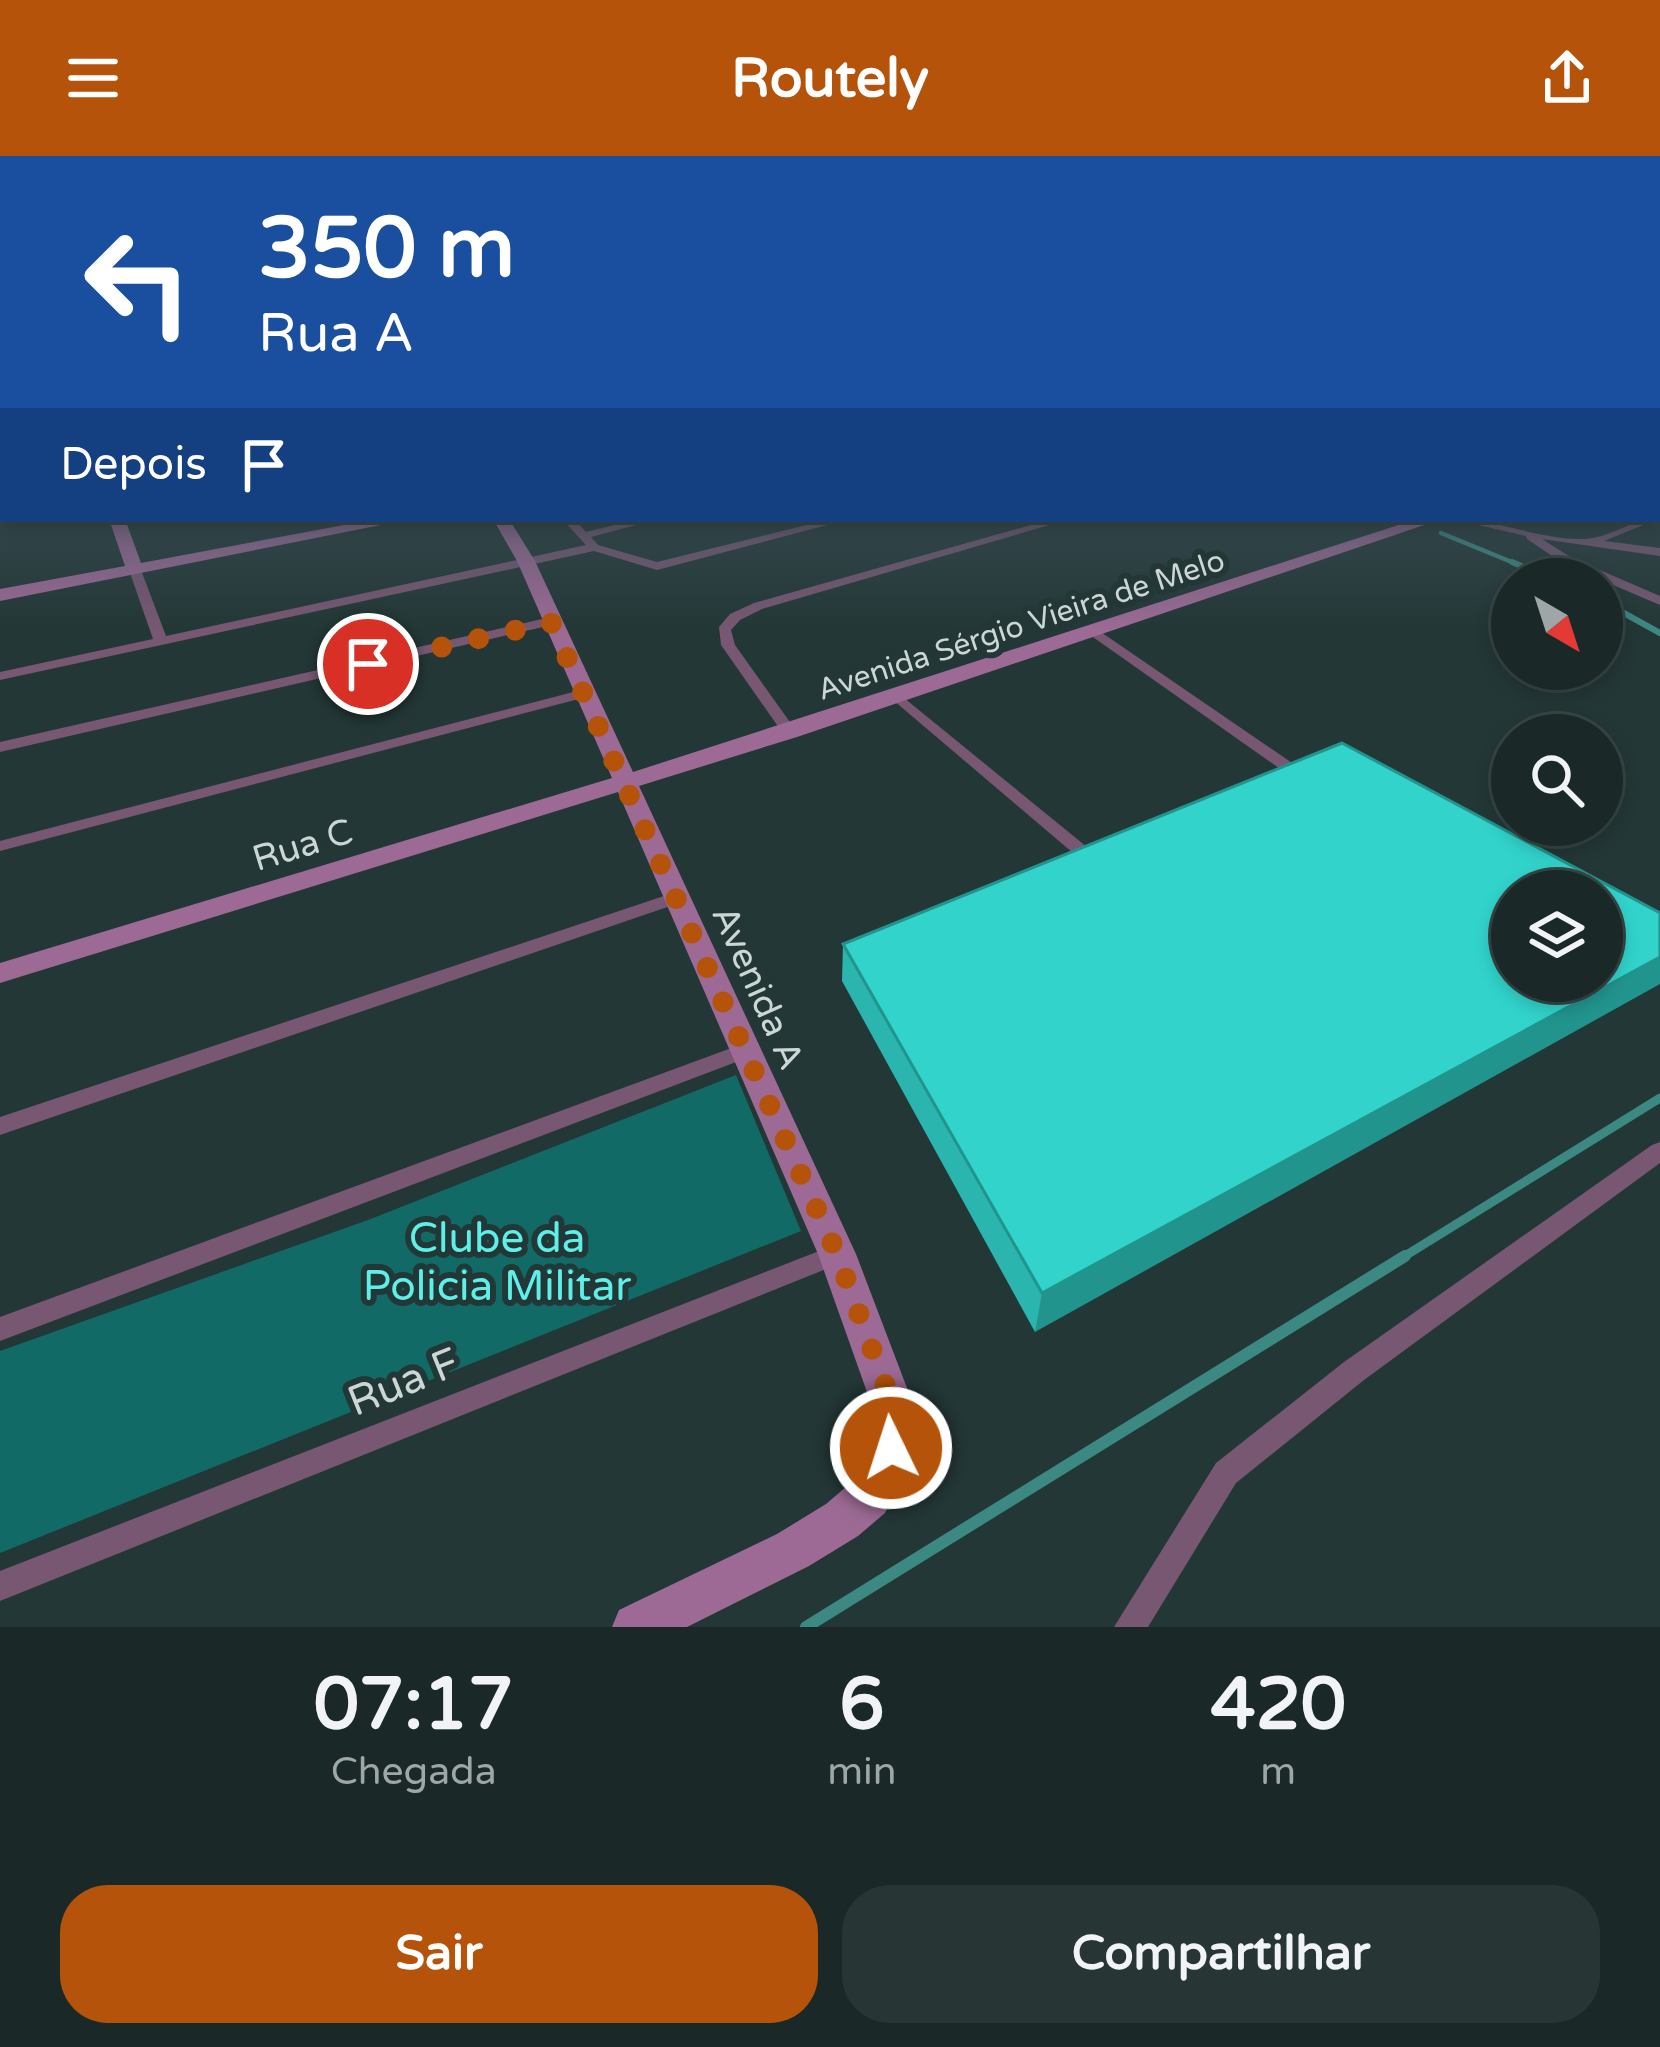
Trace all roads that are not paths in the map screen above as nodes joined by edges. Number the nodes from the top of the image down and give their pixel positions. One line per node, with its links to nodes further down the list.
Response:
1 (121, 522): 19 (street)
2 (388, 522): 19 (street)
3 (503, 522): 18 (street, Avenida A)
4 (570, 522): 14 (street)
5 (832, 522): 16 (street)
6 (1053, 522): 28 (street)
7 (1382, 522): 12 (street)
8 (1425, 522): 12 (street, Avenida Sérgio Vieira de Melo)
9 (1472, 522): 13 (street)
10 (1644, 522): 15 (street)
11 (612, 524): 14 (street)
12 (1402, 530): 23 (street, Avenida Sérgio Vieira de Melo)
13 (1527, 534): 15 (street); 21 (street)
14 (582, 536): 16 (street)
15 (1589, 543): 17 (street)
16 (594, 547): 18 (street)
17 (1660, 552)
18 (526, 561): 22 (street, Avenida A); 24 (street)
19 (135, 569): 20 (street); 24 (street)
20 (0, 595)
21 (1655, 602)
22 (551, 622): 26 (street, Avenida A); 29 (street)
23 (1095, 632): 27 (street, Avenida Sérgio Vieira de Melo); 30 (street)
24 (161, 641): 25 (street)
25 (0, 676)
26 (585, 693): 31 (street, Avenida A); 32 (street)
27 (898, 697): 28 (street, Avenida Sérgio Vieira de Melo); 33 (street)
28 (789, 732): 31 (street, Avenida Sérgio Vieira de Melo)
29 (0, 747)
30 (1292, 770)
31 (625, 784): 34 (street, Avenida A); 35 (street, Rua C)
32 (0, 846)
33 (1092, 860)
34 (676, 898): 36 (street, Avenida A); 37 (street)
35 (0, 973)
36 (745, 1051): 39 (street, Avenida A); 40 (street)
37 (0, 1126)
38 (1660, 1151): 43 (street)
39 (837, 1254): 41 (street, Rua F); 42 (street, Avenida A)
40 (0, 1329)
41 (0, 1586)
42 (636, 1627)
43 (1130, 1627)

